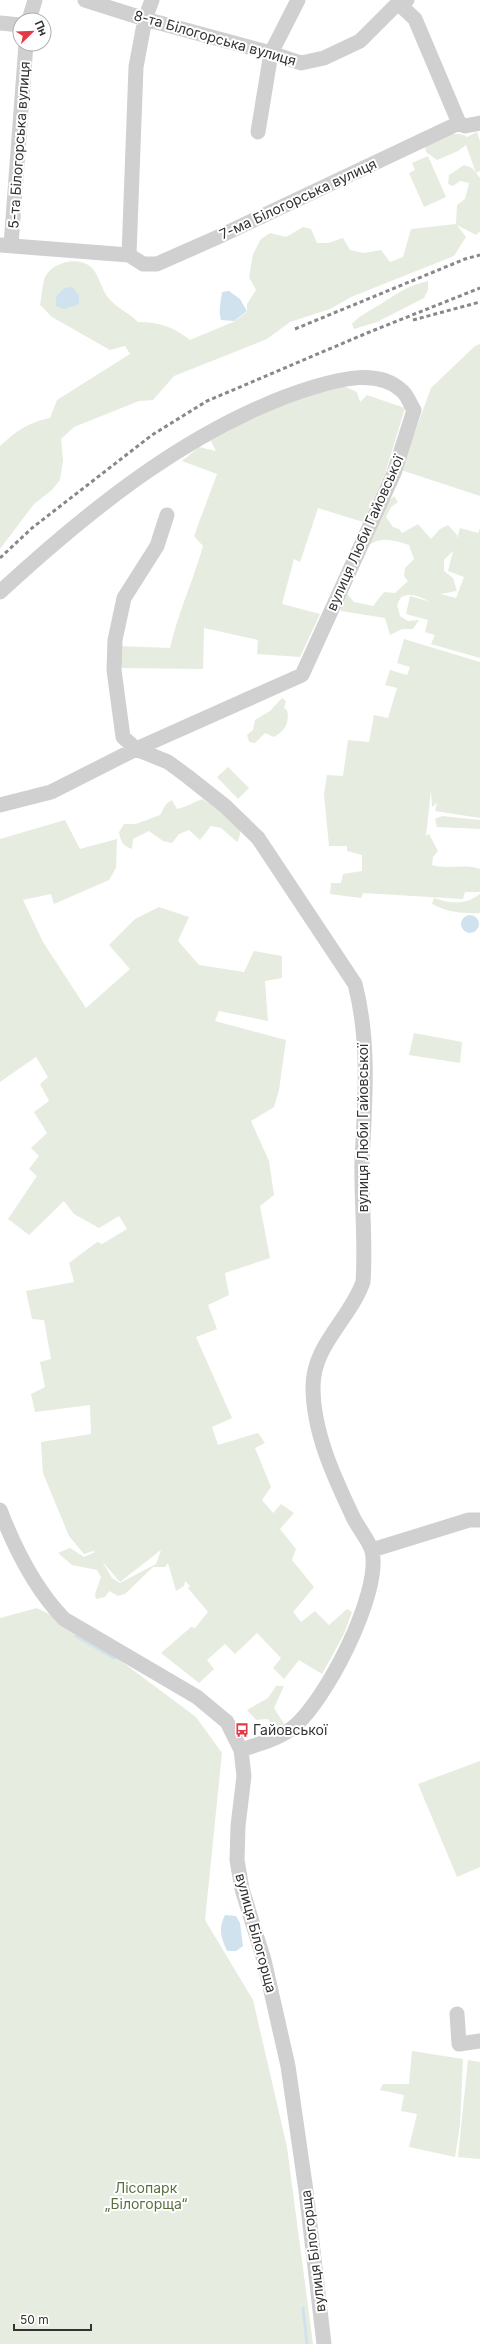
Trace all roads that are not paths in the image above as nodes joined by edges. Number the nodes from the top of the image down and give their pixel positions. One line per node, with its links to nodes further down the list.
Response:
1 (35, 0): 6 (street)
2 (85, 0): 7 (street, 8-та Білогорська вулиця)
3 (152, 0): 7 (street)
4 (298, 0): 11 (street)
5 (401, 1): 11 (street, 8-та Білогорська вулиця); 12 (street)
6 (31, 12)
7 (145, 19): 11 (street, 8-та Білогорська вулиця); 16 (street)
8 (0, 23): 9 (street)
9 (12, 24)
10 (25, 52): 15 (street, 5-та Білогорська вулиця)
11 (271, 53): 14 (street)
12 (459, 123): 13 (street); 16 (street, 7-ма Білогорська вулиця)
13 (480, 123)
14 (258, 132)
15 (6, 245): 16 (street, 7-ма Білогорська вулиця)
16 (129, 255)
17 (167, 516): 19 (street, вулиця Люби Гайовської)
18 (0, 592): 19 (street, вулиця Люби Гайовської)
19 (136, 749): 20 (street, вулиця Люби Гайовської); 23 (street, вулиця Люби Гайовської)
20 (0, 804)
21 (0, 1510): 24 (street, вулиця Білогорща)
22 (480, 1520): 23 (street)
23 (372, 1550): 24 (street)
24 (241, 1750): 27 (street, вулиця Білогорща)
25 (457, 2014): 26 (street)
26 (480, 2041)
27 (324, 2344)

